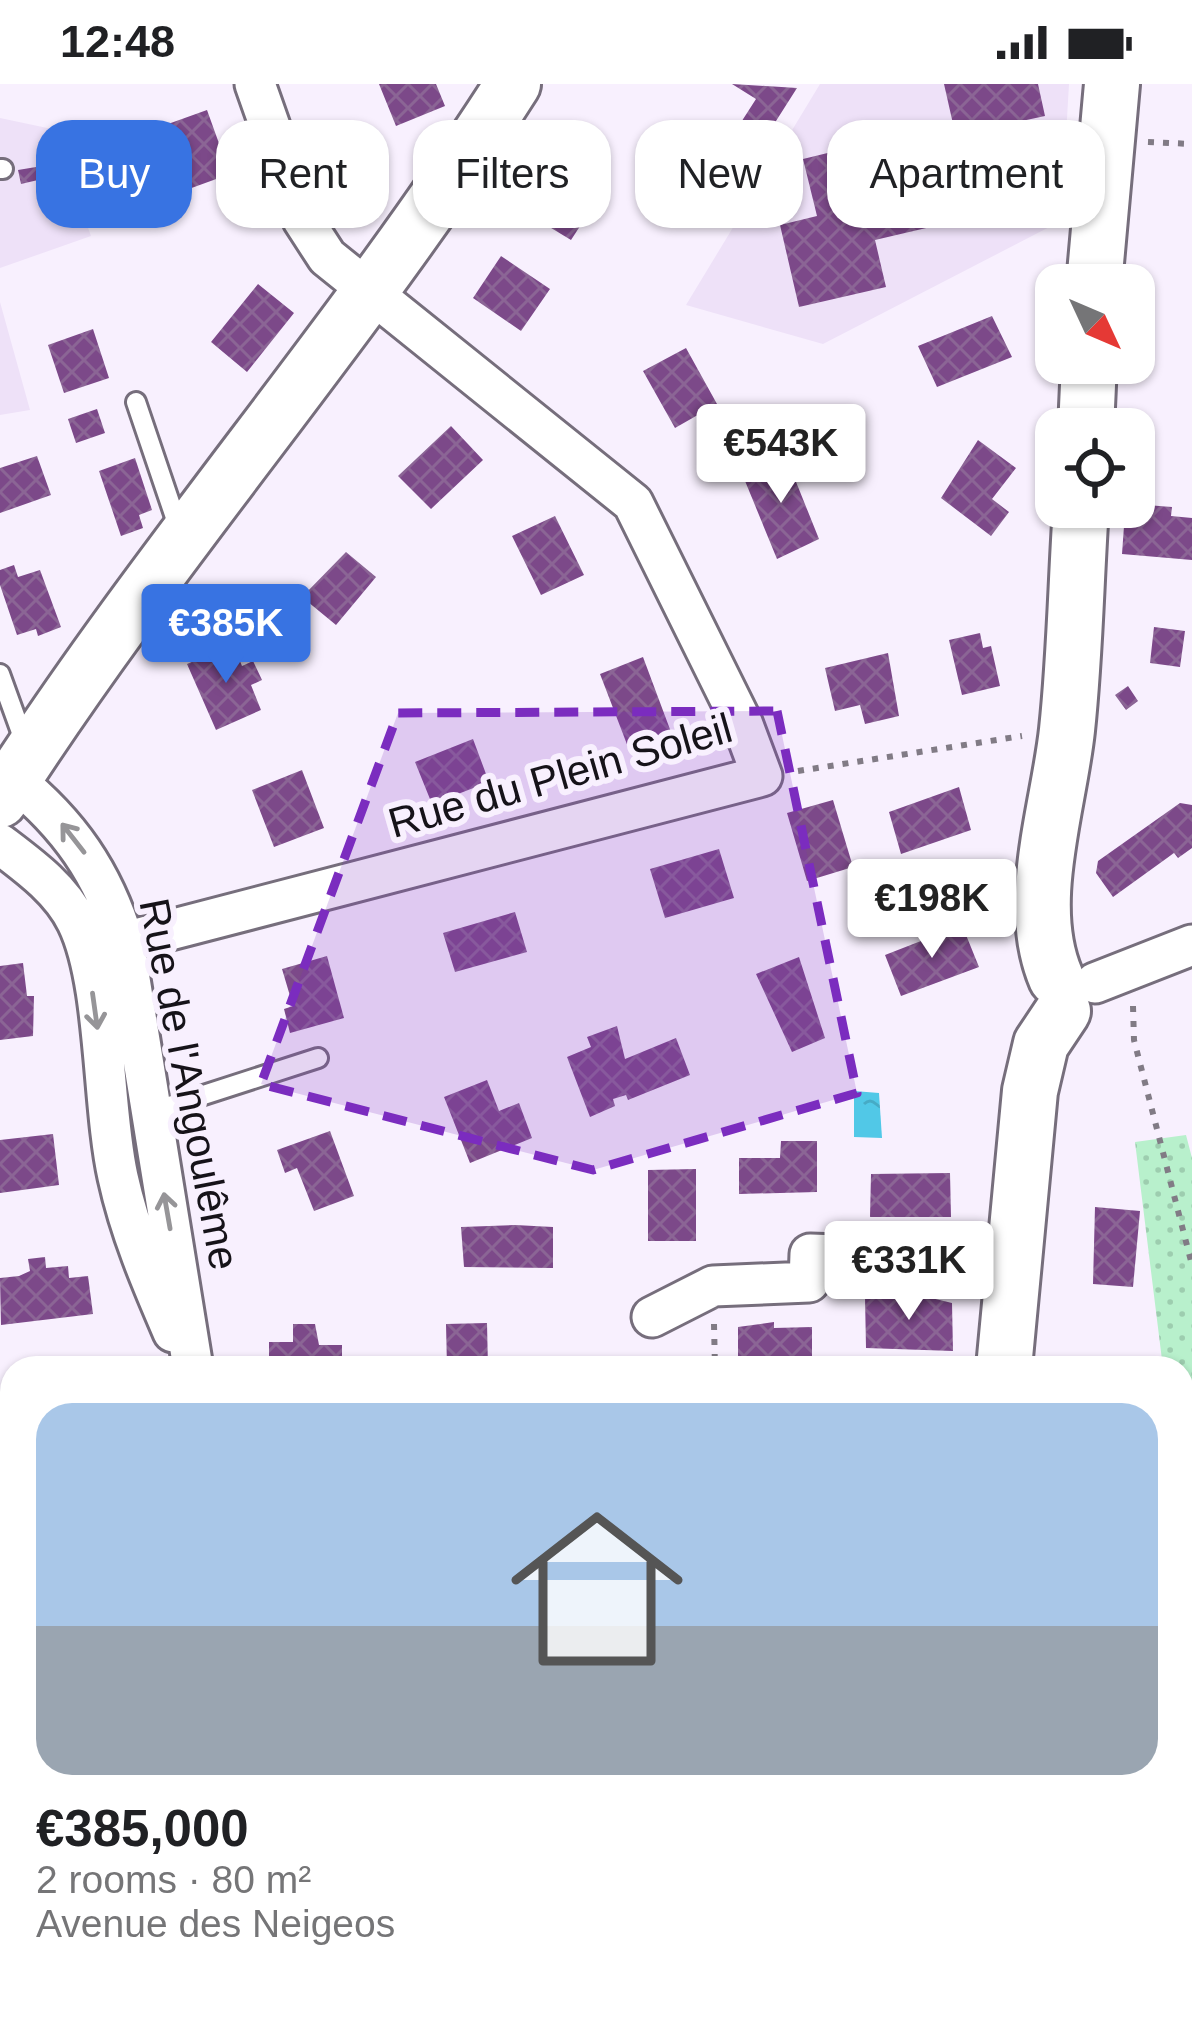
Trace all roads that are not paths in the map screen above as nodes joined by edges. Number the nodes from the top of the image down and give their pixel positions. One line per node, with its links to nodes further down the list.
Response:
1 (255, 84): 5 (street, Rue du Plein Soleil)
2 (513, 84): 5 (street)
3 (1112, 84): 4 (street)
4 (1096, 264)
5 (368, 294): 8 (street); 12 (street, Rue du Plein Soleil)
6 (136, 402): 8 (lane)
7 (1080, 528): 14 (street)
8 (182, 536): 10 (street)
9 (0, 674): 10 (lane)
10 (14, 778): 12 (street, Rue de l'Angoulême, one-way to 10)
11 (0, 844): 19 (street, Rue de l'Angoulême, one-way to 19)
12 (124, 942): 16 (street, Rue de l'Angoulême)
13 (1192, 945): 14 (street)
14 (1087, 984): 17 (street)
15 (318, 1058): 16 (lane)
16 (149, 1113): 20 (street, Rue de l'Angoulême, one-way to 16)
17 (1010, 1262): 18 (street); 21 (street)
18 (652, 1317)
19 (186, 1356)
20 (189, 1356)
21 (1005, 1356)

